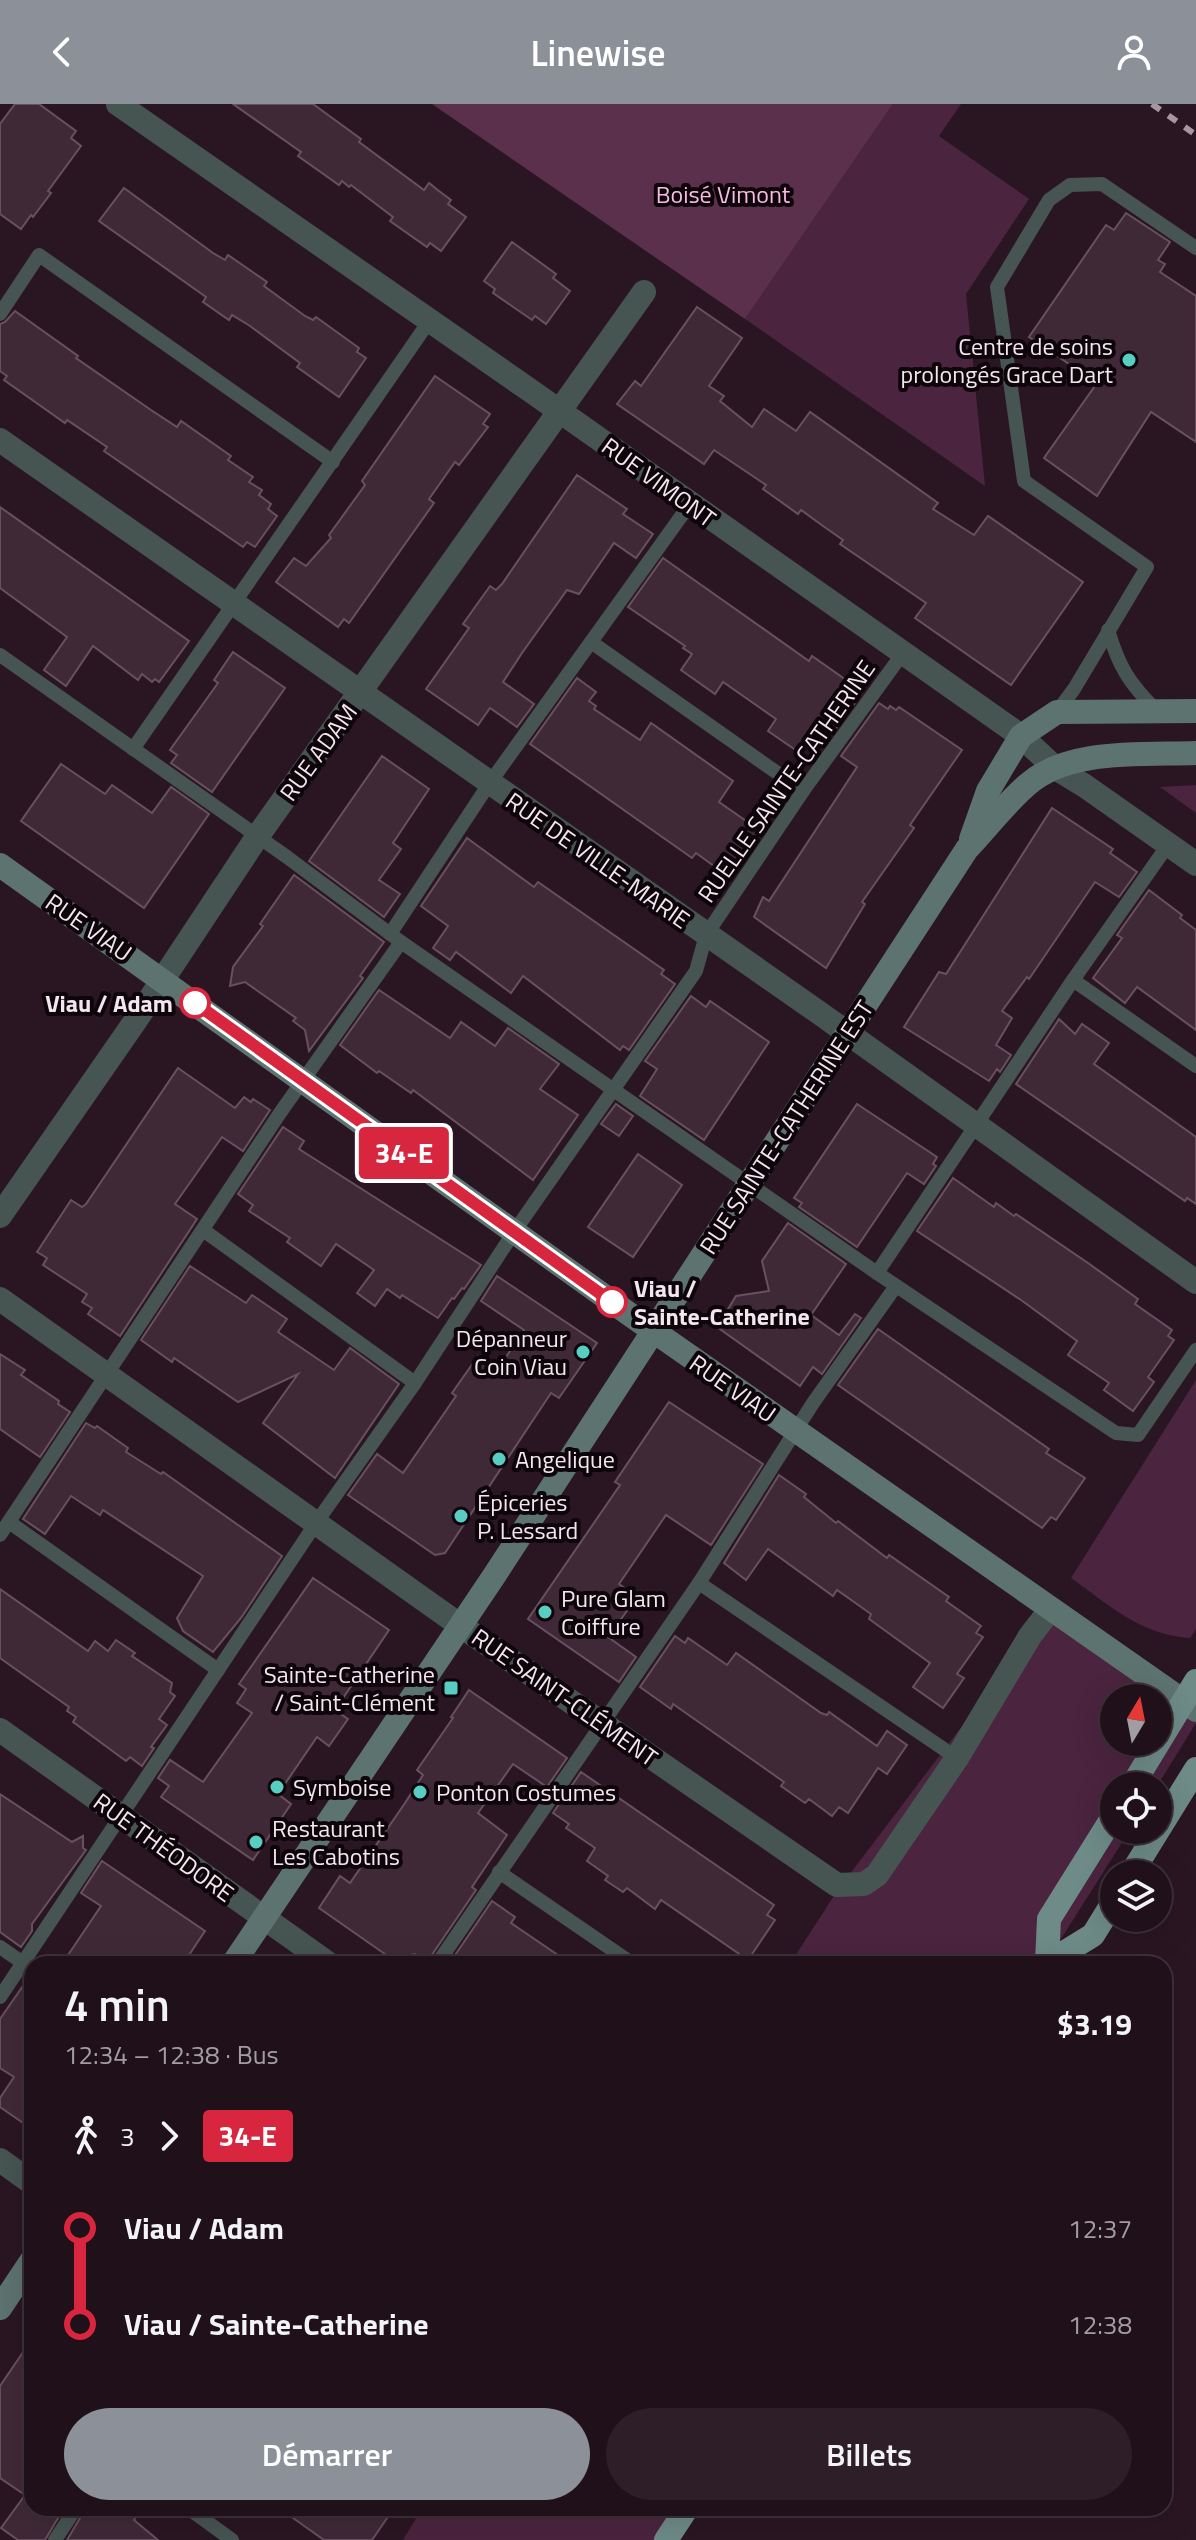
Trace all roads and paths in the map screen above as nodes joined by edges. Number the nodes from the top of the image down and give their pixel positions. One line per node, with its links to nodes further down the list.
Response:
1 (118, 104): 5 (street, RUE VIMONT)
2 (1196, 248): 11 (lane)
3 (644, 292): 6 (street, RUE ADAM)
4 (0, 314): 8 (lane)
5 (430, 320): 6 (street, RUE VIMONT); 8 (lane)
6 (558, 410): 9 (street, RUE VIMONT); 15 (street, RUE ADAM)
7 (0, 440): 10 (street, RUE DE VILLE-MARIE)
8 (333, 462): 10 (lane)
9 (690, 504): 12 (lane); 13 (street, RUE VIMONT)
10 (235, 605): 15 (street, RUE DE VILLE-MARIE); 20 (lane)
11 (1108, 630): 16 (lane); 18 (lane)
12 (591, 642): 23 (lane); 24 (lane)
13 (903, 653): 19 (street, RUE VIMONT); 24 (lane, RUELLE SAINTE-CATHERINE)
14 (0, 655): 20 (lane)
15 (360, 694): 23 (street, RUE DE VILLE-MARIE); 25 (street, RUE ADAM)
16 (1156, 710): 17 (street); 18 (street)
17 (1196, 711)
18 (1057, 712): 19 (street, RUE SAINTE-CATHERINE EST)
19 (1021, 736): 22 (street, RUE VIMONT); 27 (street, RUE SAINTE-CATHERINE EST)
20 (133, 749): 25 (lane)
21 (1196, 753): 22 (street, RUE SAINTE-CATHERINE EST)
22 (1054, 767): 26 (street, RUE VIMONT); 27 (street, RUE SAINTE-CATHERINE EST)
23 (489, 784): 30 (street, RUE DE VILLE-MARIE); 31 (lane)
24 (803, 791): 30 (lane, RUELLE SAINTE-CATHERINE)
25 (257, 837): 31 (lane); 32 (street, RUE ADAM)
26 (1168, 845): 28 (street, RUE VIMONT); 33 (lane)
27 (967, 849): 34 (street, RUE SAINTE-CATHERINE EST)
28 (1196, 864)
29 (0, 865): 32 (street, RUE VIAU)
30 (706, 935): 34 (street, RUE DE VILLE-MARIE); 37 (lane, RUELLE SAINTE-CATHERINE)
31 (396, 938): 36 (lane); 37 (lane)
32 (163, 980): 36 (street, RUE VIAU); 40 (street, RUE ADAM)
33 (1073, 980): 35 (lane); 38 (lane)
34 (846, 1034): 38 (street, RUE DE VILLE-MARIE); 39 (street, RUE SAINTE-CATHERINE EST)
35 (1196, 1066)
36 (304, 1081): 41 (lane); 42 (street, RUE VIAU)
37 (612, 1088): 39 (lane); 42 (lane, RUELLE SAINTE-CATHERINE)
38 (976, 1126): 43 (lane); 44 (street, RUE DE VILLE-MARIE)
39 (749, 1184): 43 (lane); 47 (street, RUE SAINTE-CATHERINE EST)
40 (0, 1216)
41 (203, 1230): 49 (lane); 50 (lane)
42 (514, 1232): 47 (street, RUE VIAU); 50 (lane, RUELLE SAINTE-CATHERINE)
43 (877, 1273): 45 (lane)
44 (1196, 1282)
45 (896, 1286): 48 (lane); 51 (lane)
46 (0, 1299): 49 (street, RUE SAINT-CLÉMENT)
47 (654, 1332): 51 (street, RUE VIAU); 56 (street, RUE SAINTE-CATHERINE EST)
48 (1196, 1350)
49 (107, 1376): 52 (street, RUE SAINT-CLÉMENT); 53 (lane)
50 (415, 1383): 52 (lane, RUELLE SAINTE-CATHERINE)
51 (794, 1431): 54 (lane); 55 (street, RUE VIAU)
52 (316, 1523): 56 (street, RUE SAINT-CLÉMENT); 57 (lane, RUELLE SAINTE-CATHERINE)
53 (4, 1528): 57 (lane)
54 (699, 1583): 59 (lane); 61 (lane)
55 (1050, 1610): 58 (street, RUE VIAU); 61 (street, RUE SAINT-CLÉMENT)
56 (461, 1626): 59 (street, RUE SAINT-CLÉMENT); 68 (street, RUE SAINTE-CATHERINE EST)
57 (218, 1670): 64 (lane, RUELLE SAINTE-CATHERINE)
58 (1192, 1697): 63 (main road)
59 (603, 1723): 61 (street, RUE SAINT-CLÉMENT); 67 (lane)
60 (0, 1730): 64 (street, RUE THÉODORE)
61 (957, 1758)
62 (1196, 1769): 66 (main road)
63 (1141, 1772)
64 (121, 1815): 68 (street, RUE THÉODORE); 71 (lane, RUELLE SAINTE-CATHERINE)
65 (1100, 1837): 76 (main road)
66 (1140, 1860)
67 (499, 1872): 74 (lane); 75 (lane)
68 (264, 1919): 72 (street, RUE SAINTE-CATHERINE EST); 73 (street, RUE THÉODORE)
69 (1100, 1924): 77 (main road)
70 (0, 1947): 78 (lane)
71 (28, 1956)
72 (239, 1956)
73 (317, 1956)
74 (442, 1956)
75 (621, 1956)
76 (1046, 1956)
77 (1058, 1956)
78 (23, 1963): 79 (lane, RUELLE SAINTE-CATHERINE)
79 (0, 1997)
80 (0, 2160): 81 (street)
81 (24, 2177)
82 (24, 2272): 83 (street)
83 (0, 2308)
84 (71, 2516): 87 (lane)
85 (199, 2516): 88 (lane)
86 (682, 2516): 89 (main road)
87 (55, 2540)
88 (232, 2540)
89 (666, 2540)

